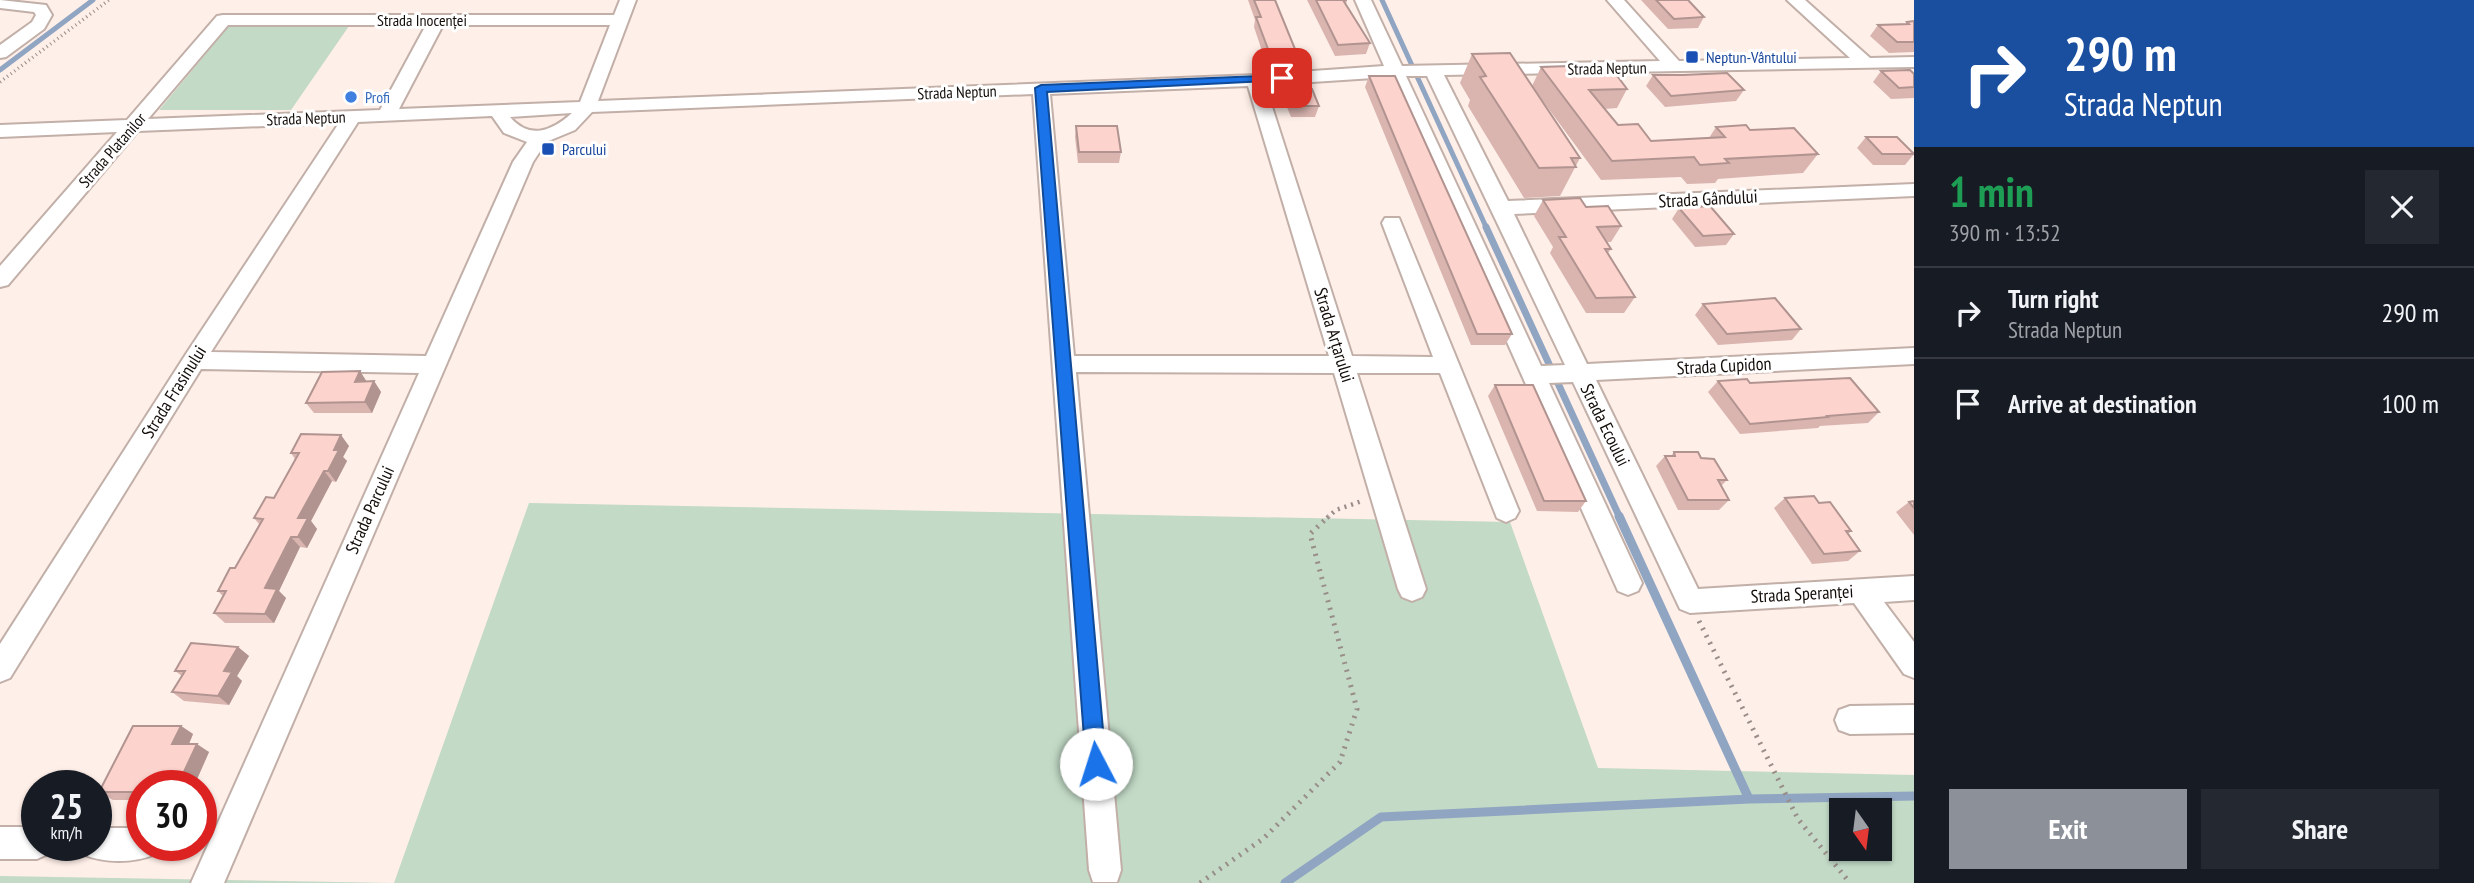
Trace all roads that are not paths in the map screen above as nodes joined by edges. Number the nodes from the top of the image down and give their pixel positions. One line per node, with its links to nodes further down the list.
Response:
1 (424, 0): 8 (street)
2 (628, 0): 10 (street)
3 (1363, 0): 15 (street, Strada Ecoului)
4 (1615, 0): 14 (street)
5 (1795, 0): 12 (street)
6 (0, 3): 11 (street)
7 (223, 20): 8 (street, Strada Inocenței); 22 (street, Strada Platanilor)
8 (412, 20): 9 (street, Strada Inocenței)
9 (437, 20): 10 (street, Strada Inocenței); 20 (street)
10 (621, 20): 18 (street)
11 (0, 53)
12 (1866, 62): 13 (street, Strada Neptun); 14 (street, Strada Neptun)
13 (1914, 62)
14 (1674, 66): 15 (street, Strada Neptun)
15 (1413, 71): 16 (street, Strada Neptun); 26 (street, Strada Ecoului); 36 (street)
16 (1255, 80): 17 (street, Strada Neptun); 33 (street, Strada Arțarului)
17 (1041, 88): 18 (street, Strada Neptun); 31 (street)
18 (587, 107): 19 (street, Strada Neptun); 24 (street)
19 (501, 110): 20 (street, Strada Neptun); 24 (street)
20 (387, 115): 21 (street, Strada Neptun)
21 (352, 117): 22 (street, Strada Neptun); 30 (street, Strada Frasinului)
22 (134, 125): 23 (street, Strada Neptun); 28 (street, Strada Platanilor)
23 (0, 131)
24 (538, 140): 32 (street, Strada Parcului)
25 (1914, 190): 26 (street, Strada Gândului)
26 (1501, 208): 35 (street, Strada Ecoului)
27 (1392, 223): 34 (street)
28 (0, 280)
29 (1914, 356): 35 (street, Strada Cupidon)
30 (194, 360): 32 (street); 44 (street, Strada Frasinului)
31 (1063, 364): 33 (street); 51 (street)
32 (434, 365): 47 (street, Strada Parcului)
33 (1343, 365): 34 (street); 40 (street, Strada Arțarului)
34 (1448, 365): 37 (street)
35 (1576, 373): 36 (street, Strada Cupidon); 42 (street, Strada Ecoului)
36 (1540, 375): 38 (street)
37 (1506, 511)
38 (1628, 583)
39 (1914, 588): 41 (street, Strada Speranței)
40 (1412, 589)
41 (1861, 591): 42 (street, Strada Speranței); 43 (street)
42 (1690, 601)
43 (1914, 665)
44 (0, 669)
45 (1914, 719): 46 (street)
46 (1850, 720)
47 (217, 833)
48 (0, 843): 49 (street)
49 (21, 843)
50 (210, 861): 52 (street, Strada Parcului)
51 (1105, 870)
52 (207, 883)

